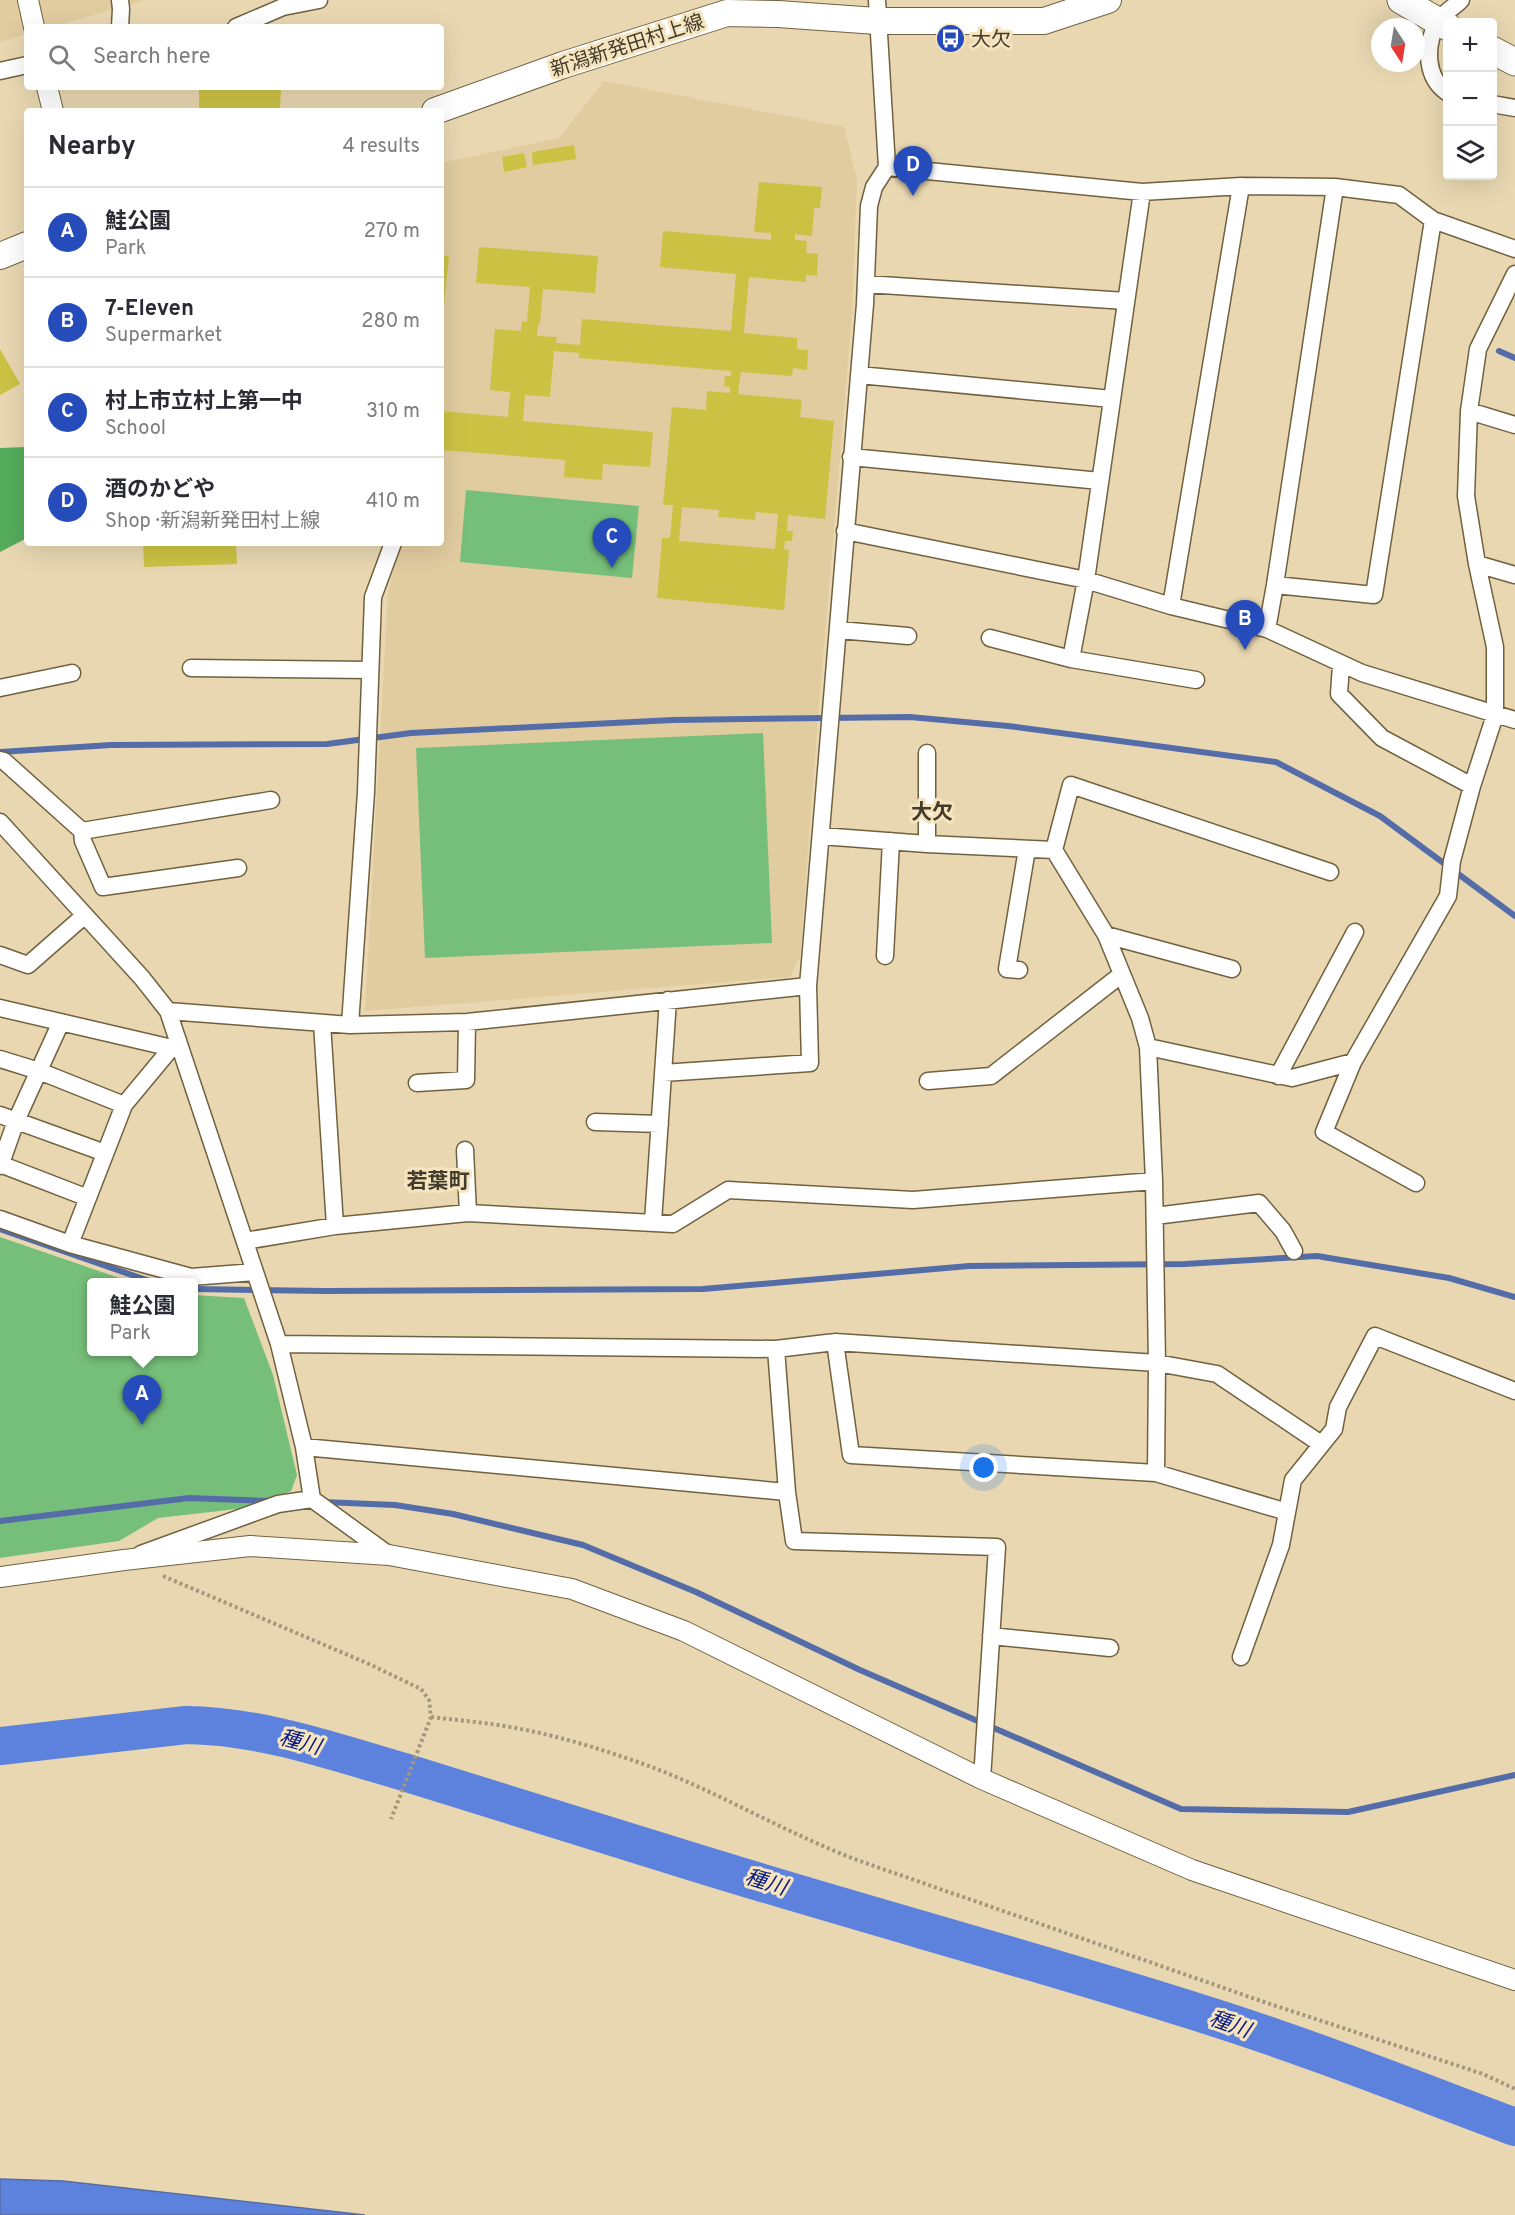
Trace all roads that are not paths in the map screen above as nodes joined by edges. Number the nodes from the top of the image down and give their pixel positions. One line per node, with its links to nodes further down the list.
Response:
1 (28, 0): 10 (street)
2 (120, 0): 11 (street)
3 (319, 0): 12 (street)
4 (1108, 0): 8 (main road, 新潟新発田村上線)
5 (1401, 0): 13 (highway)
6 (1461, 0): 9 (street)
7 (728, 7): 8 (main road, 新潟新発田村上線); 22 (main road, 新潟新発田村上線)
8 (877, 10): 24 (street)
9 (1448, 18)
10 (33, 24)
11 (120, 24)
12 (243, 24)
13 (1443, 24): 19 (street)
14 (1497, 53): 15 (highway)
15 (1515, 62)
16 (24, 66): 17 (street)
17 (0, 70)
18 (48, 90): 21 (street)
19 (1443, 90)
20 (1497, 105): 23 (street)
21 (51, 108)
22 (443, 108)
23 (1515, 108)
24 (887, 167): 27 (street); 33 (street)
25 (1241, 186): 26 (street); 27 (street); 47 (street)
26 (1335, 187): 28 (street); 46 (street)
27 (1142, 192): 34 (street)
28 (1433, 220): 30 (street); 46 (street)
29 (24, 246): 31 (main road)
30 (1515, 249)
31 (0, 256)
32 (1515, 274): 37 (street)
33 (866, 284): 34 (street); 35 (street)
34 (1126, 301): 36 (street)
35 (859, 375): 36 (street); 39 (street)
36 (1112, 399): 40 (street)
37 (1469, 411): 38 (street); 43 (street)
38 (1515, 425)
39 (852, 457): 40 (street); 41 (street)
40 (1100, 482): 45 (street)
41 (845, 531): 45 (street); 49 (street)
42 (392, 546): 55 (street)
43 (1477, 564): 44 (street); 59 (street)
44 (1515, 575)
45 (1086, 580): 47 (street); 52 (street)
46 (1275, 585): 48 (street)
47 (1171, 606): 48 (street)
48 (1267, 628): 53 (street)
49 (839, 630): 50 (street); 67 (street)
50 (908, 636)
51 (990, 638): 52 (street)
52 (1071, 659): 57 (street)
53 (1341, 665): 59 (street); 63 (street)
54 (192, 668): 55 (street)
55 (370, 670): 89 (street)
56 (72, 674): 58 (street)
57 (1196, 680)
58 (0, 688)
59 (1495, 715): 60 (street); 63 (street)
60 (1515, 720)
61 (927, 753): 69 (street)
62 (0, 760): 66 (street)
63 (1472, 786): 93 (street)
64 (271, 800): 66 (street)
65 (0, 822): 74 (street)
66 (82, 831): 72 (street)
67 (821, 836): 68 (street); 82 (street)
68 (891, 841): 69 (street); 78 (street)
69 (927, 844): 70 (street)
70 (1027, 849): 71 (street); 80 (street)
71 (1054, 850): 73 (street); 76 (street)
72 (238, 868)
73 (1330, 872)
74 (85, 915): 77 (street); 85 (street)
75 (1355, 932): 96 (street)
76 (1106, 935): 79 (street); 81 (street)
77 (0, 955)
78 (885, 957)
79 (1232, 969)
80 (1018, 970)
81 (1122, 974): 91 (street); 97 (street)
82 (808, 986): 83 (street); 95 (street)
83 (668, 1000): 87 (street); 95 (street)
84 (0, 1008): 86 (street)
85 (168, 1011): 88 (street); 90 (street)
86 (61, 1022): 90 (street); 94 (street)
87 (467, 1022): 89 (street); 98 (street)
88 (322, 1023): 89 (street); 114 (street)
89 (350, 1025)
90 (175, 1044): 99 (street); 115 (street)
91 (1148, 1047): 96 (street); 107 (street)
92 (0, 1059): 94 (street)
93 (1353, 1062): 96 (street); 108 (street)
94 (39, 1071): 99 (street); 101 (street)
95 (663, 1073): 103 (street)
96 (1278, 1076)
97 (928, 1081)
98 (417, 1083)
99 (124, 1105): 105 (street)
100 (0, 1115): 101 (street)
101 (16, 1120): 105 (street); 106 (street)
102 (595, 1122): 103 (street)
103 (660, 1124): 113 (street)
104 (465, 1150): 110 (street)
105 (105, 1153): 109 (street)
106 (0, 1165): 109 (street)
107 (1154, 1181): 111 (street); 113 (street)
108 (1416, 1183)
109 (88, 1198): 116 (street)
110 (468, 1213): 113 (street); 114 (street)
111 (1155, 1216): 117 (street); 122 (street)
112 (0, 1219): 116 (street)
113 (653, 1222)
114 (335, 1226): 115 (street)
115 (245, 1241): 118 (street)
116 (70, 1244): 118 (street)
117 (1294, 1251)
118 (255, 1272): 120 (street)
119 (835, 1342): 121 (street); 122 (street); 126 (street)
120 (279, 1344): 121 (street); 125 (street)
121 (776, 1349): 127 (street)
122 (1157, 1363): 124 (street); 126 (street)
123 (1515, 1391): 124 (street)
124 (1321, 1444): 129 (street)
125 (304, 1447): 127 (street); 128 (street)
126 (1156, 1473): 129 (street)
127 (787, 1492): 133 (street)
128 (312, 1499): 130 (street); 131 (street)
129 (1287, 1512): 135 (street)
130 (389, 1555): 131 (street); 136 (street)
131 (124, 1560): 132 (street)
132 (0, 1577)
133 (991, 1636): 134 (street); 136 (street)
134 (1110, 1648)
135 (1241, 1657)
136 (982, 1779): 137 (street)
137 (1515, 1980)

